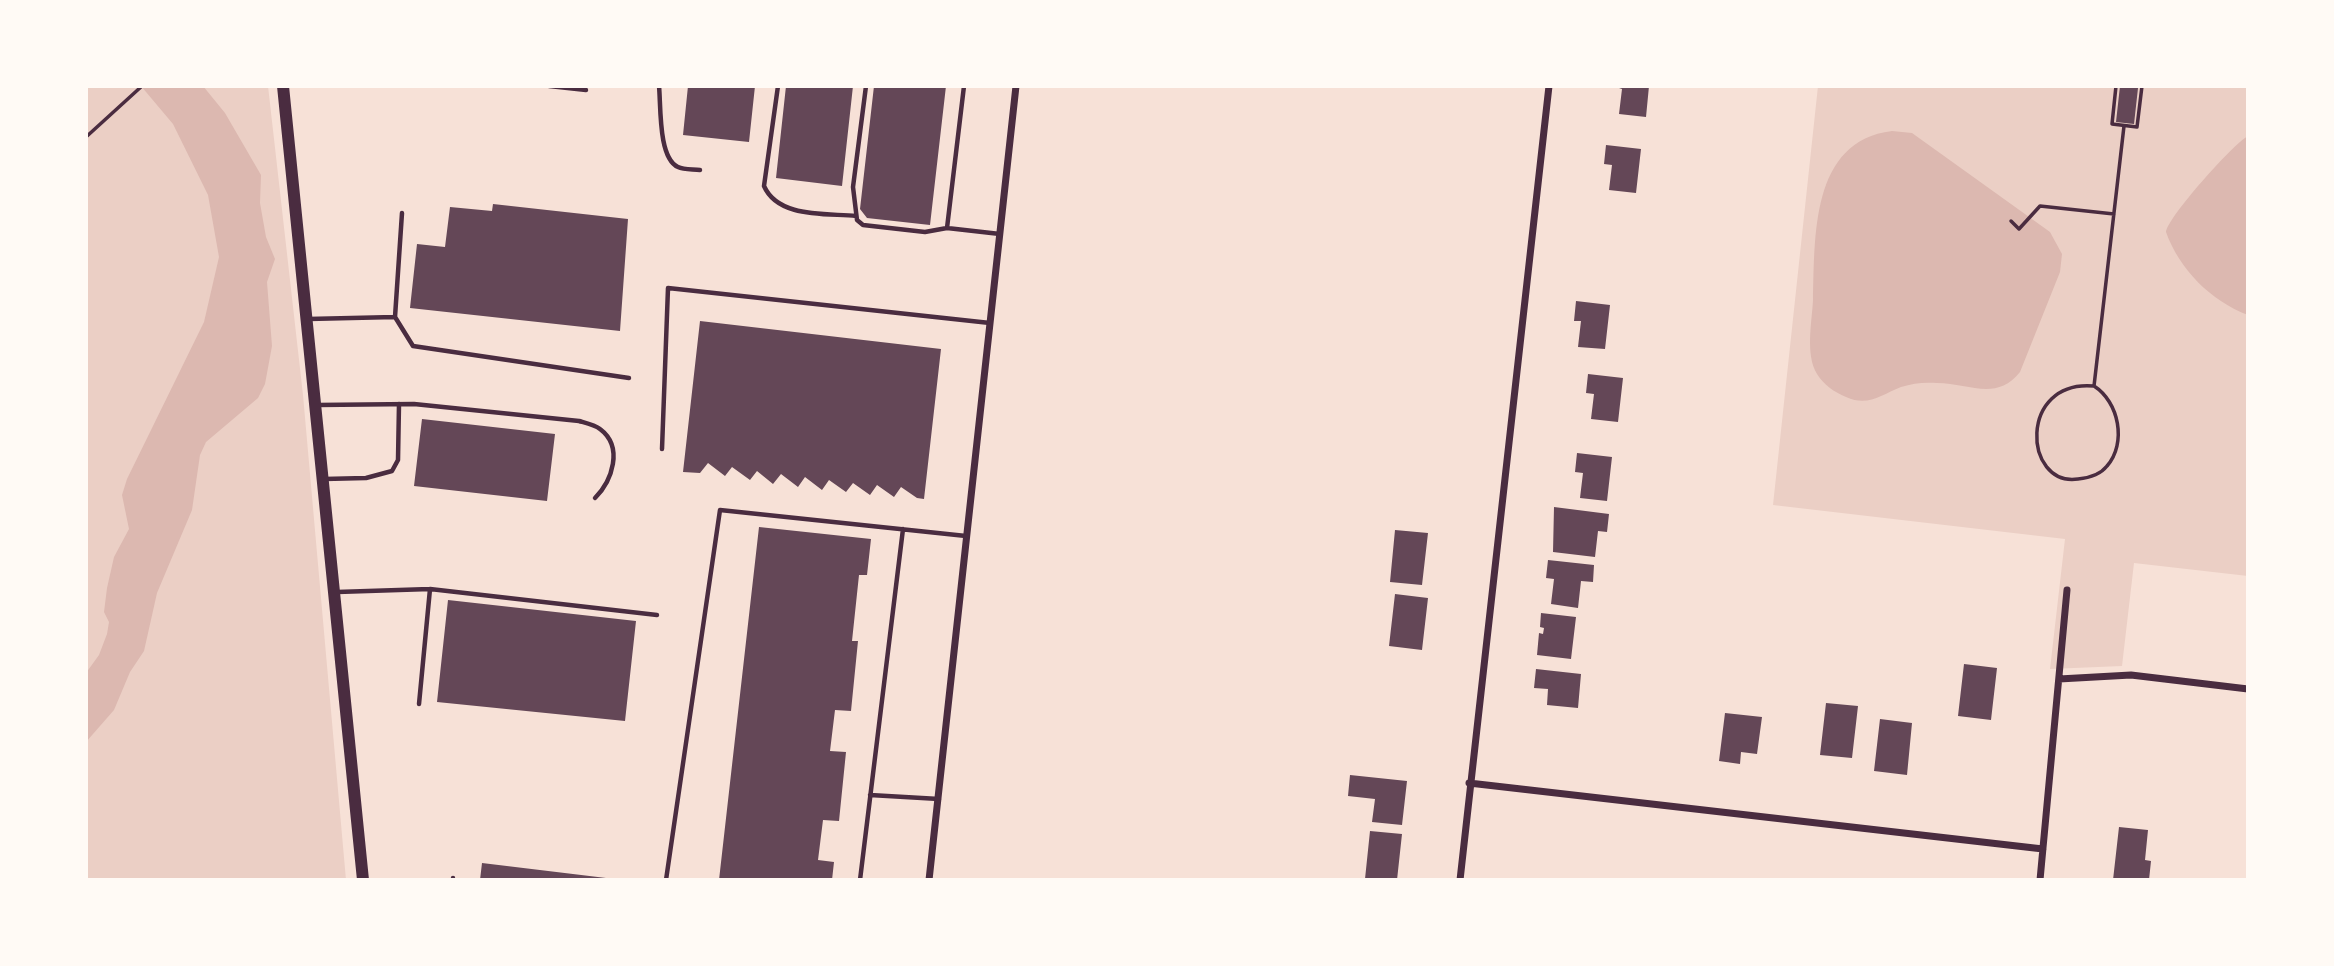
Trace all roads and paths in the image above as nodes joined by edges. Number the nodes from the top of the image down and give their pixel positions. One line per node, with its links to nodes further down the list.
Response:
1 (142, 86): 14 (path)
2 (283, 86): 23 (main road)
3 (549, 86): 12 (lane)
4 (660, 86): 15 (lane)
5 (778, 86): 18 (lane)
6 (866, 86): 18 (lane)
7 (964, 86): 20 (lane)
8 (1016, 86): 21 (street)
9 (1549, 86): 41 (street)
10 (2116, 86): 13 (path)
11 (2142, 86): 13 (path)
12 (586, 90)
13 (2124, 126): 17 (path)
14 (86, 137)
15 (700, 170)
16 (402, 213): 22 (lane)
17 (2114, 214): 19 (path); 26 (path)
18 (856, 216): 20 (lane)
19 (2011, 221)
20 (947, 228): 21 (lane)
21 (1000, 234): 24 (street)
22 (395, 317): 23 (lane); 25 (lane)
23 (307, 319): 28 (main road)
24 (990, 323): 29 (lane); 33 (street)
25 (629, 378)
26 (2094, 386): 26 (path)
27 (399, 404): 28 (lane); 30 (lane); 31 (lane)
28 (317, 405): 30 (main road)
29 (662, 449)
30 (324, 479): 36 (main road)
31 (595, 498)
32 (903, 529): 33 (lane); 42 (lane); 46 (lane)
33 (967, 536): 43 (street)
34 (430, 589): 36 (lane); 37 (lane); 40 (lane)
35 (2067, 590): 38 (street)
36 (337, 593): 45 (main road)
37 (657, 615)
38 (2059, 679): 39 (street); 44 (street)
39 (2248, 689)
40 (419, 704)
41 (1469, 783): 44 (street); 49 (street)
42 (870, 795): 43 (lane); 47 (lane)
43 (939, 799): 48 (street)
44 (2043, 849): 50 (street)
45 (363, 880)
46 (666, 880)
47 (860, 880)
48 (929, 880)
49 (1460, 880)
50 (2040, 880)

